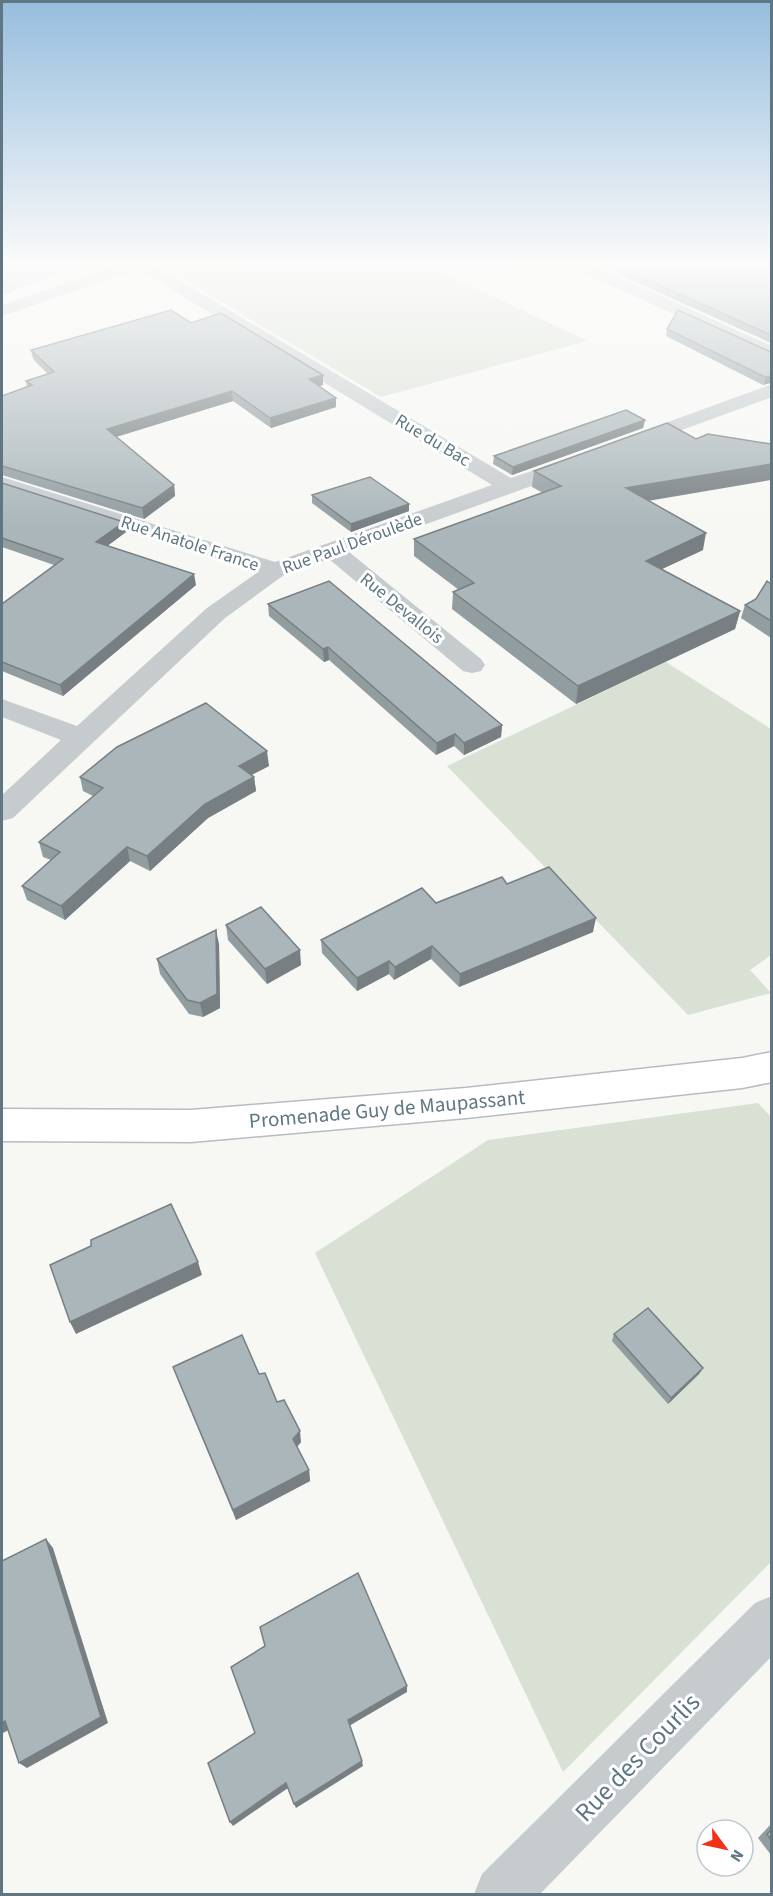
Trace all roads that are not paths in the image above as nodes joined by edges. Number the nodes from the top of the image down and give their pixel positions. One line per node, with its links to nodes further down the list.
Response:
1 (288, 352): 4 (street, Rue du Bac)
2 (771, 390): 4 (street, Rue Paul Déroulède)
3 (2, 483): 6 (street, Rue Anatole France)
4 (509, 486): 5 (street, Rue Paul Déroulède)
5 (332, 550): 6 (street, Rue Paul Déroulède); 7 (street, Rue Devallois)
6 (276, 570): 9 (street, Rue Paul Déroulède)
7 (472, 665)
8 (2, 707): 9 (street)
9 (81, 738): 10 (street, Rue Paul Déroulède)
10 (2, 811)
11 (771, 1067): 12 (street, Promenade Guy de Maupassant)
12 (2, 1125)
13 (771, 1620): 14 (street, Rue des Courlis)
14 (502, 1894)

